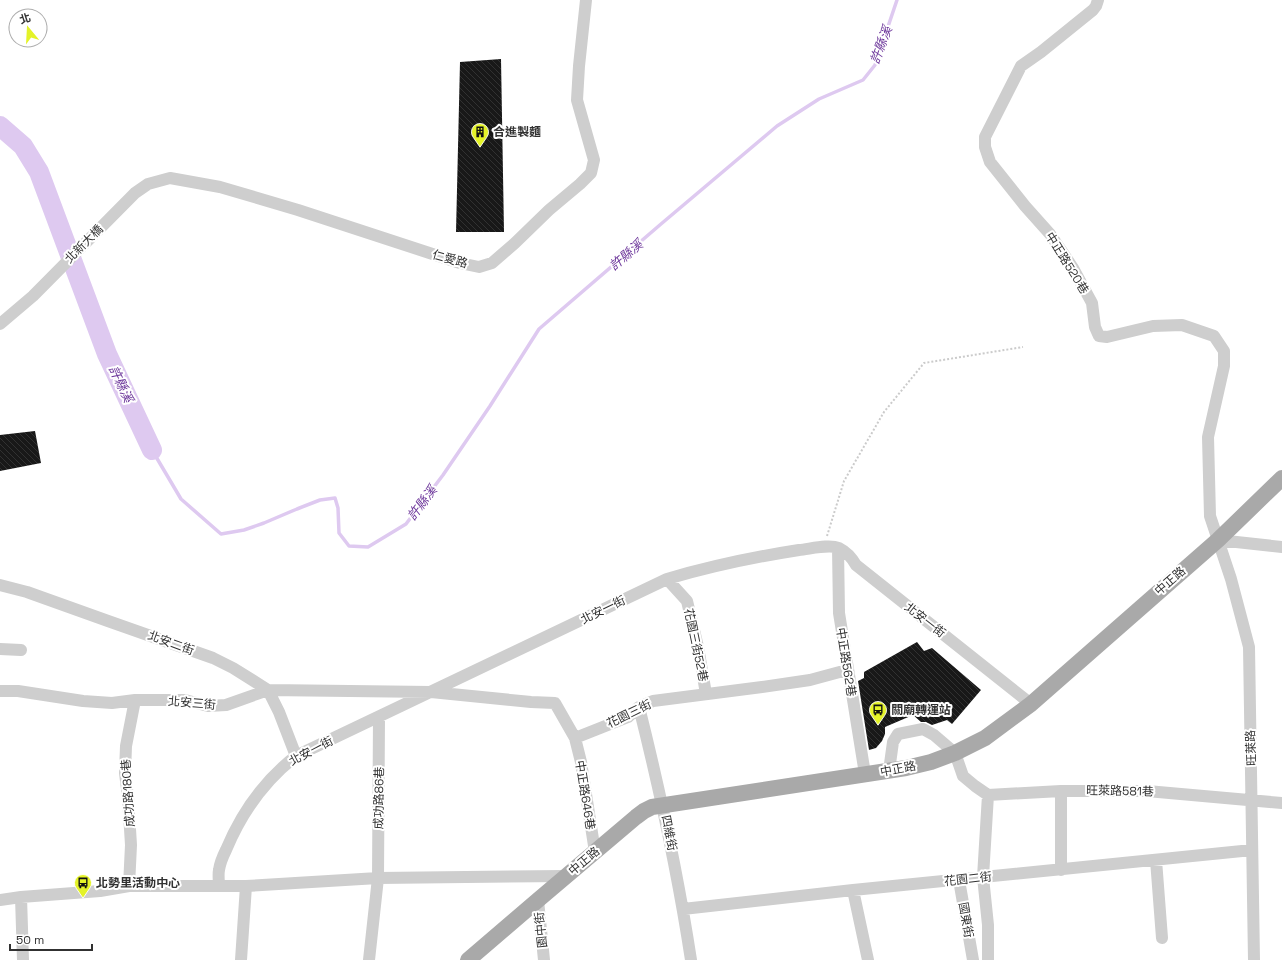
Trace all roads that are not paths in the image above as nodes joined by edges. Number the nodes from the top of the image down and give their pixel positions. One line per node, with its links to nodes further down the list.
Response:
1 (586, 0): 3 (street, 仁愛路)
2 (1098, 0): 6 (street, 中正路520巷)
3 (135, 193): 4 (street, 北新大橋)
4 (0, 324)
5 (1282, 478): 6 (main road, 中正路)
6 (1218, 540): 8 (street); 19 (main road, 中正路); 29 (street, 旺萊路)
7 (838, 548): 9 (street, 北安一街); 13 (street, 中正路562巷); 19 (street, 北安一街)
8 (1282, 548)
9 (667, 579): 16 (street, 北安一街); 17 (street, 花園三街52巷)
10 (0, 585): 14 (street, 北安二街)
11 (0, 649): 12 (street)
12 (21, 650)
13 (847, 670): 17 (street, 花園三街); 26 (street, 中正路562巷)
14 (268, 690): 16 (street, 北安三街); 18 (street, 北安三街); 24 (street)
15 (0, 691): 18 (street, 北安三街)
16 (431, 692): 21 (street, 北安一街); 22 (street)
17 (706, 694): 20 (street, 花園三街)
18 (135, 700): 40 (street, 成功路180巷)
19 (1031, 704): 23 (main road, 中正路)
20 (640, 707): 22 (street, 花園三街); 31 (street, 四維街)
21 (379, 718): 24 (street, 北安一街); 38 (street, 成功路86巷)
22 (575, 738): 33 (street, 中正路646巷)
23 (955, 753): 25 (main road, 中正路); 25 (street); 28 (street)
24 (296, 756): 41 (street, 北安一街)
25 (889, 771): 26 (main road, 中正路)
26 (865, 774): 31 (main road, 中正路)
27 (1062, 791): 28 (street, 旺萊路581巷); 29 (street, 旺萊路581巷); 35 (street)
28 (988, 795): 37 (street)
29 (1252, 800): 30 (street, 旺萊路581巷); 32 (street, 旺萊路)
30 (1282, 803)
31 (663, 804): 33 (main road, 中正路); 47 (street, 四維街)
32 (1252, 850): 34 (street, 花園二街); 58 (street, 旺萊路)
33 (595, 852): 36 (main road, 中正路)
34 (1156, 860): 35 (street, 花園二街); 48 (street)
35 (1061, 870): 37 (street, 花園二街)
36 (566, 876): 38 (street); 46 (main road, 中正路)
37 (983, 877): 39 (street, 花園二街); 57 (street)
38 (378, 878): 42 (street); 51 (street, 成功路86巷)
39 (959, 880): 43 (street, 花園二街); 56 (street, 國東街)
40 (129, 886): 41 (street); 44 (street)
41 (219, 886): 42 (street)
42 (246, 886): 50 (street)
43 (853, 890): 47 (street, 花園二街); 55 (street)
44 (21, 897): 45 (street); 49 (street)
45 (0, 900)
46 (538, 900): 52 (main road, 中正路); 53 (street, 園中街)
47 (683, 909): 54 (street, 四維街)
48 (1162, 938)
49 (23, 960)
50 (241, 960)
51 (369, 960)
52 (468, 960)
53 (544, 960)
54 (691, 960)
55 (868, 960)
56 (973, 960)
57 (988, 960)
58 (1254, 960)

